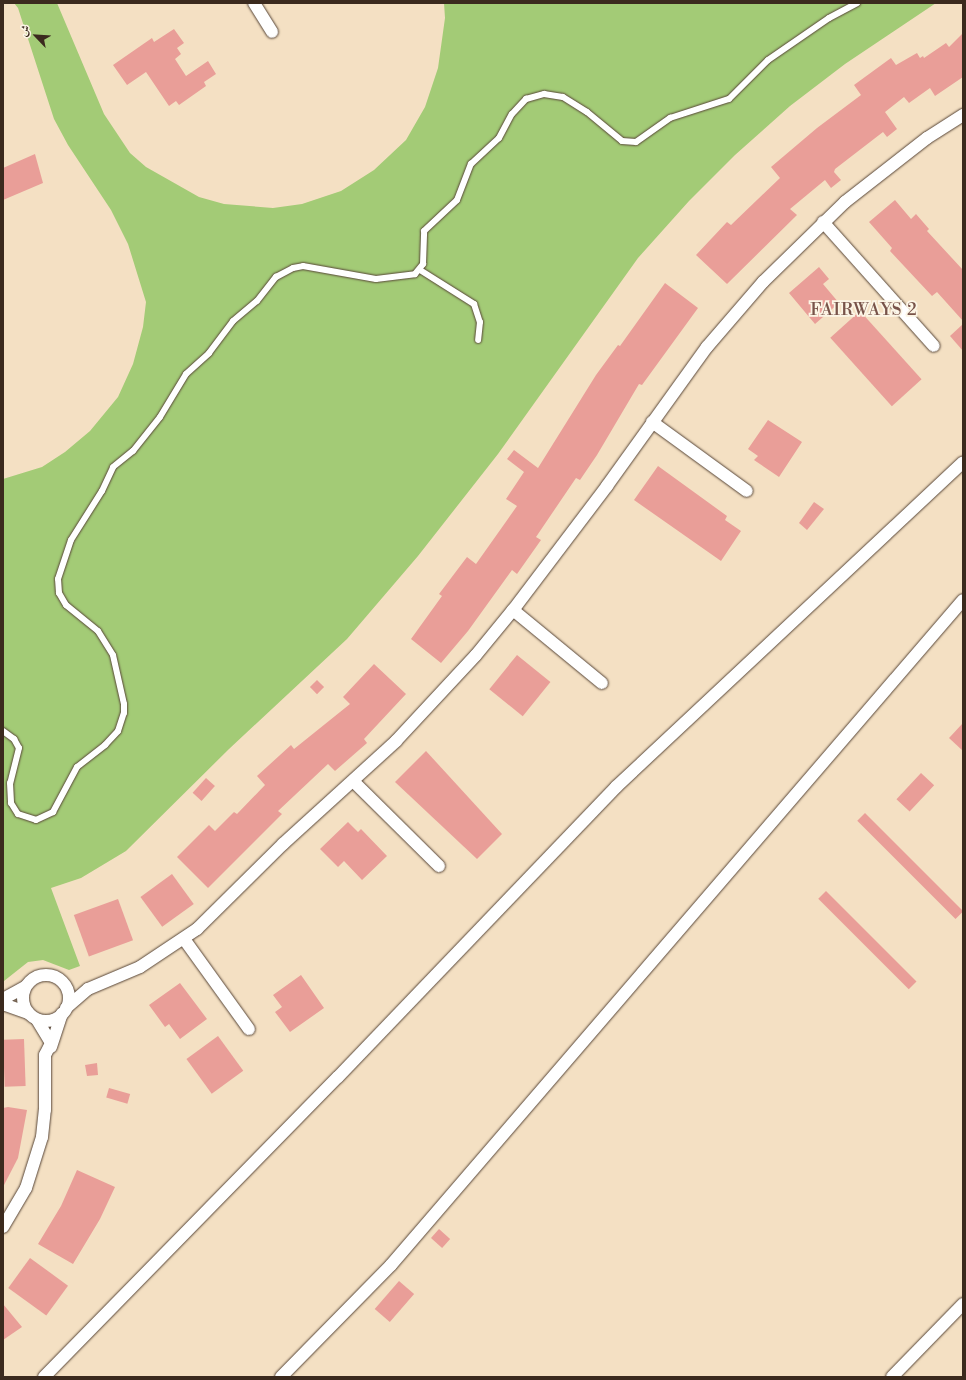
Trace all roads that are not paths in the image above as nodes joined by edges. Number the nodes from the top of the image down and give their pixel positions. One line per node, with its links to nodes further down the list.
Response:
1 (254, 3): 3 (street)
2 (857, 3): 6 (lane)
3 (272, 32)
4 (963, 115): 5 (street)
5 (823, 222): 8 (street); 9 (street)
6 (420, 270): 7 (lane); 15 (lane)
7 (478, 340)
8 (934, 346)
9 (652, 422): 11 (street); 13 (street)
10 (963, 462): 30 (street)
11 (747, 491)
12 (963, 600): 31 (street)
13 (513, 610): 14 (street); 16 (street)
14 (602, 683)
15 (3, 731)
16 (353, 780): 17 (street); 18 (street)
17 (439, 866)
18 (184, 939): 20 (street); 26 (street)
19 (60, 980): 20 (street); 21 (street); 24 (street)
20 (94, 986): 24 (street)
21 (25, 987): 22 (street); 25 (street)
22 (3, 999)
23 (3, 1004): 25 (street)
24 (64, 1011): 25 (street); 27 (street)
25 (32, 1016): 27 (street)
26 (249, 1029)
27 (46, 1055): 28 (street)
28 (3, 1227)
29 (963, 1304): 32 (street)
30 (44, 1377)
31 (281, 1377)
32 (892, 1377)

